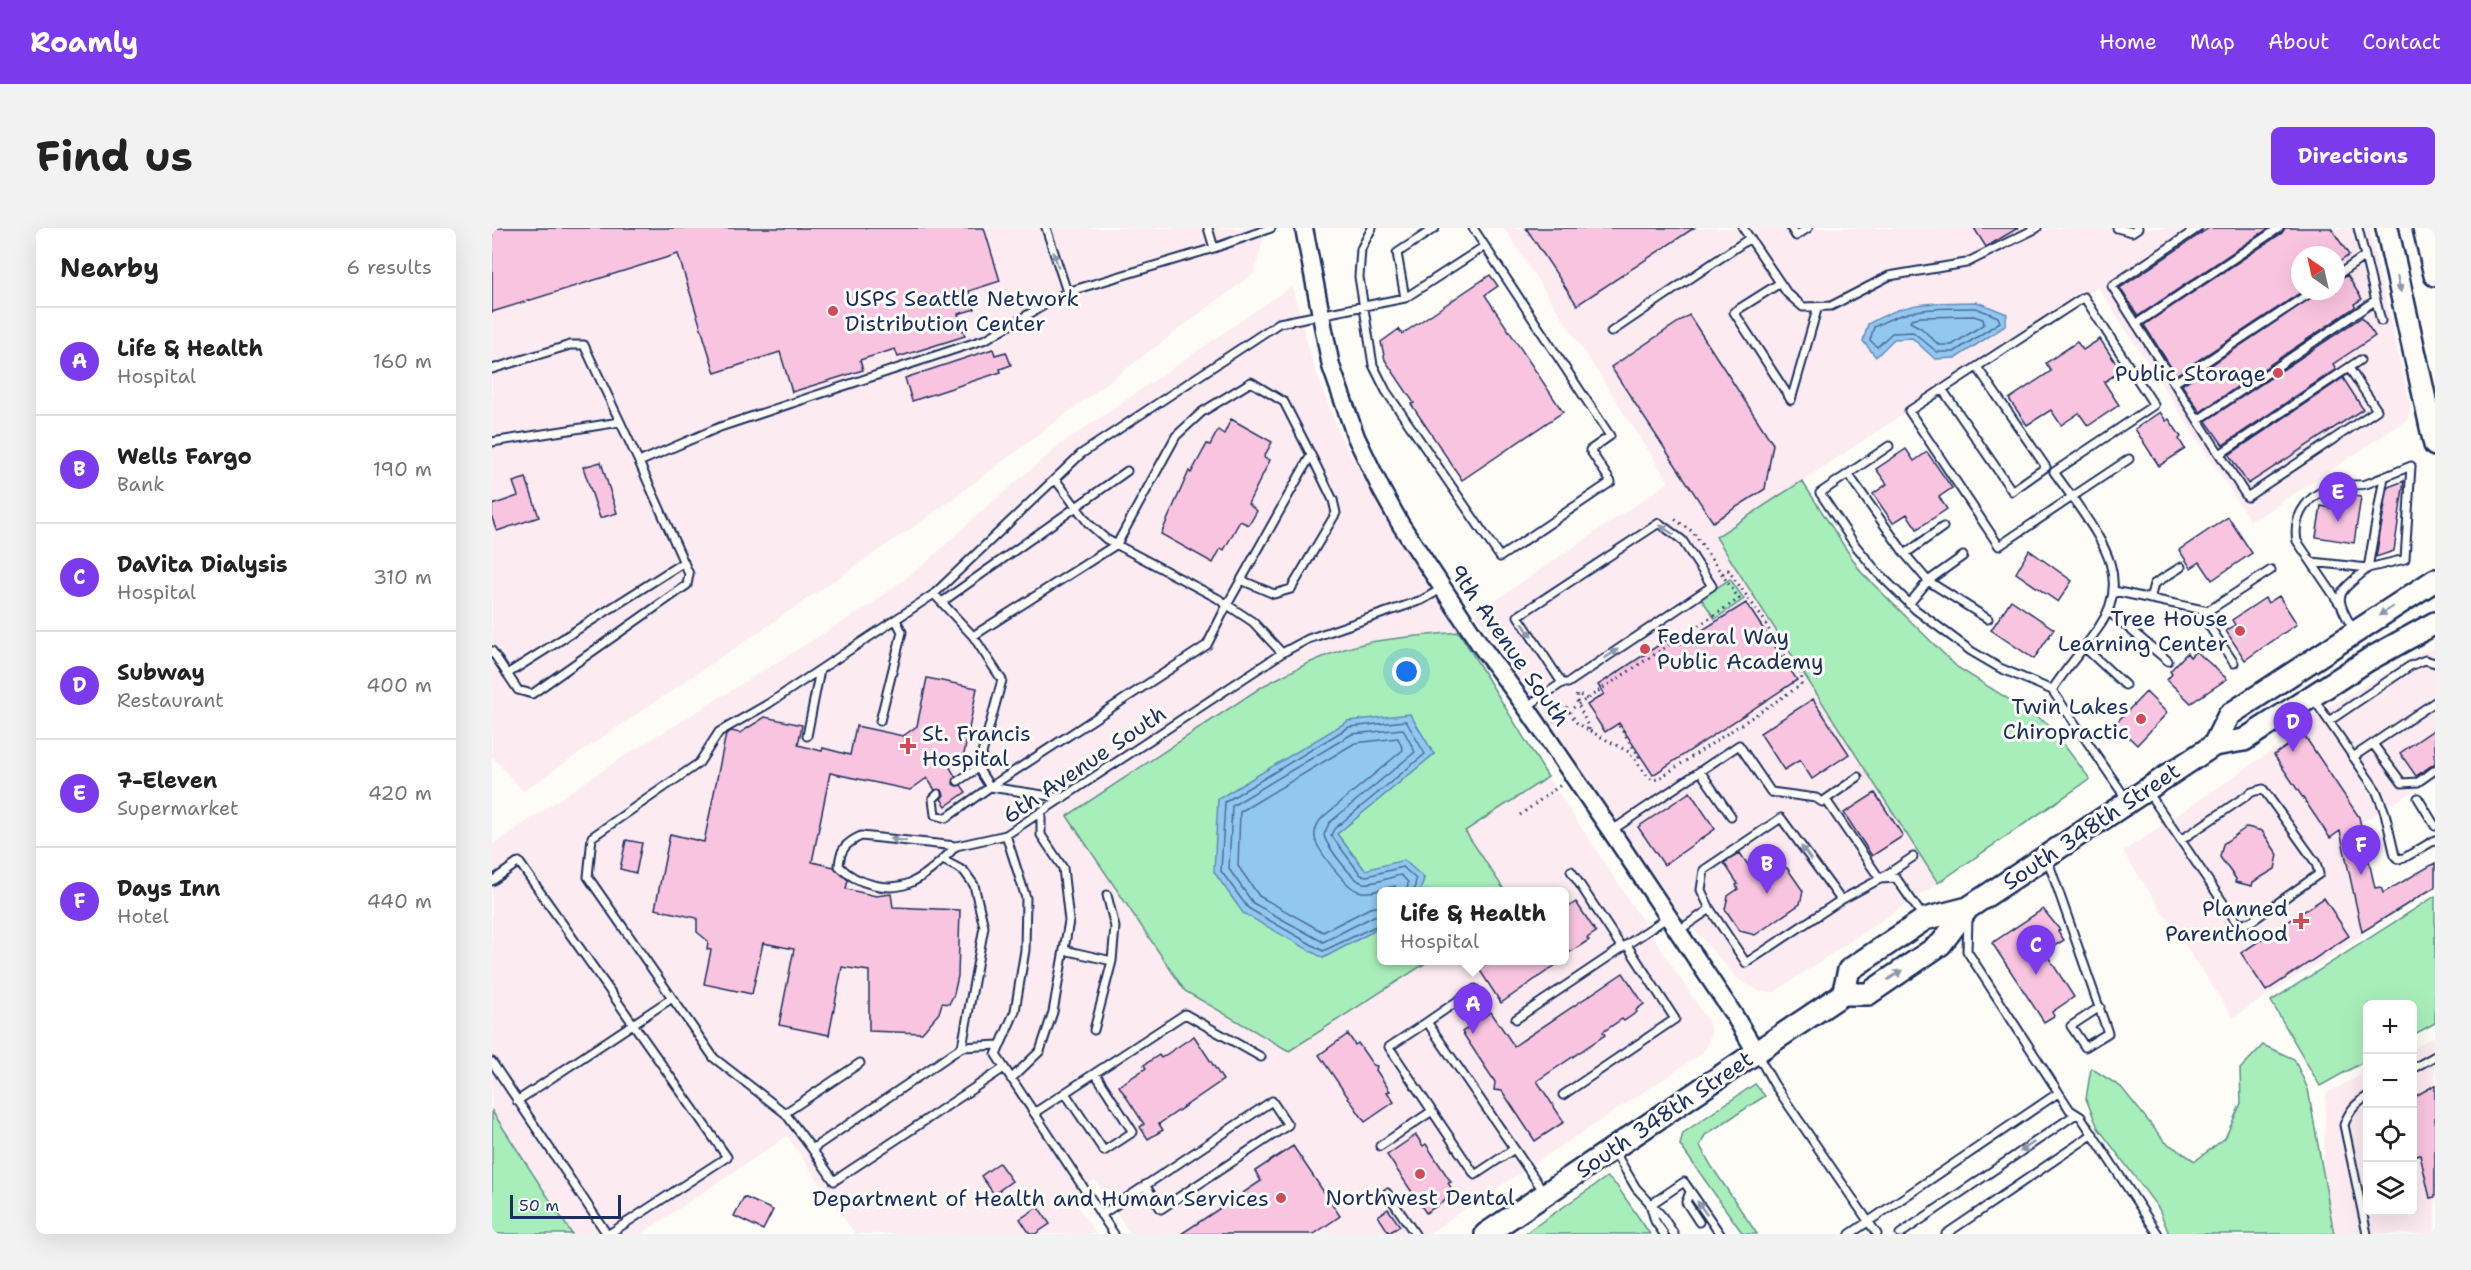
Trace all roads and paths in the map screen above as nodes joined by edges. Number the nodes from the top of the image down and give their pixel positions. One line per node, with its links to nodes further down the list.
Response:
1 (1046, 228): 26 (lane, one-way to 1)
2 (1208, 228): 21 (lane)
3 (1271, 228): 21 (lane)
4 (1304, 228): 32 (street, 9th Avenue South)
5 (1372, 228): 30 (lane)
6 (1435, 228): 27 (lane)
7 (1473, 228): 20 (lane)
8 (1743, 228): 18 (lane)
9 (1791, 228): 10 (lane)
10 (1808, 228)
11 (2037, 228): 31 (lane)
12 (2117, 228): 13 (lane)
13 (2138, 228)
14 (2198, 228): 34 (lane)
15 (2279, 228): 34 (lane)
16 (2358, 228): 22 (lane)
17 (2387, 228): 45 (main road, one-way to 45)
18 (1750, 238): 25 (lane); 35 (lane)
19 (2429, 239): 24 (main road)
20 (1485, 246): 27 (lane); 30 (lane)
21 (1214, 248): 26 (lane)
22 (2365, 256): 23 (lane); 29 (lane)
23 (2345, 270)
24 (2435, 275)
25 (1780, 282): 31 (lane); 31 (lane)
26 (1067, 292): 50 (lane)
27 (1404, 298): 30 (lane)
28 (2299, 300): 40 (lane)
29 (2376, 300): 33 (lane); 42 (lane)
30 (1364, 306): 32 (lane)
31 (1818, 306)
32 (1320, 315): 56 (lane); 72 (street, 9th Avenue South)
33 (2381, 321)
34 (2136, 324): 40 (lane)
35 (1611, 332)
36 (2360, 360): 38 (lane)
37 (1977, 367): 41 (lane); 51 (lane); 53 (lane)
38 (2349, 368): 47 (lane); 47 (lane)
39 (492, 369): 43 (lane)
40 (2174, 383): 42 (lane)
41 (1942, 389): 51 (lane); 57 (lane)
42 (2198, 420): 47 (lane)
43 (620, 422): 44 (lane); 50 (lane)
44 (492, 442)
45 (2435, 445)
46 (1889, 446): 54 (lane)
47 (2220, 454)
48 (1311, 455): 60 (lane); 69 (lane); 69 (lane)
49 (2129, 459): 57 (lane)
50 (639, 462): 63 (lane)
51 (2046, 467): 53 (lane)
52 (1127, 471): 58 (lane)
53 (2054, 472): 57 (lane)
54 (1848, 474): 61 (lane); 78 (lane)
55 (2384, 477): 64 (lane); 66 (lane); 66 (lane)
56 (1055, 479): 58 (lane); 74 (lane)
57 (2072, 497): 73 (lane)
58 (1077, 508): 60 (lane); 76 (lane)
59 (1943, 527): 61 (lane)
60 (1117, 544): 79 (lane); 88 (lane)
61 (1905, 554): 70 (lane)
62 (1963, 556): 70 (lane)
63 (684, 562): 96 (lane); 96 (lane)
64 (2312, 562): 66 (lane); 77 (lane)
65 (2181, 567): 75 (lane)
66 (2368, 568): 77 (lane)
67 (2271, 570): 81 (lane)
68 (1722, 573): 84 (path)
69 (1241, 580): 79 (lane)
70 (1928, 580): 78 (lane); 82 (lane)
71 (2435, 580): 87 (main road, South 348th Street, one-way to 87)
72 (1443, 588): 91 (lane, 6th Avenue South); 102 (street, 9th Avenue South)
73 (2114, 591): 75 (lane); 80 (lane)
74 (934, 594): 76 (lane); 83 (lane)
75 (2150, 599): 81 (lane)
76 (942, 602): 88 (lane)
77 (2339, 603): 87 (lane)
78 (1909, 604): 99 (lane)
79 (1227, 605): 91 (lane); 118 (lane)
80 (2108, 611): 89 (lane); 92 (lane)
81 (2208, 612): 93 (lane)
82 (1988, 619)
83 (896, 620): 95 (lane); 103 (lane)
84 (1764, 620): 85 (path); 111 (path)
85 (1759, 623)
86 (2435, 623): 100 (main road, South 348th Street)
87 (2354, 631): 109 (main road, South 348th Street)
88 (973, 636): 112 (lane)
89 (2084, 647): 98 (lane); 99 (lane)
90 (492, 651): 96 (lane)
91 (1282, 653): 121 (lane, 6th Avenue South)
92 (2168, 661)
93 (2234, 663)
94 (2435, 663): 104 (lane)
95 (820, 670): 107 (lane); 151 (lane)
96 (507, 674)
97 (1562, 683): 97 (lane, one-way to 97); 102 (lane)
98 (2125, 685)
99 (2052, 690): 124 (lane)
100 (2312, 696): 104 (lane); 109 (main road, South 348th Street)
101 (2435, 702): 108 (lane)
102 (1526, 707): 115 (street, 9th Avenue South)
103 (880, 721)
104 (2329, 721): 110 (lane)
105 (1619, 726): 111 (path)
106 (1590, 731): 106 (path); 111 (path)
107 (807, 736)
108 (2373, 744): 110 (lane); 113 (lane)
109 (2214, 745): 119 (main road, South 348th Street)
110 (2353, 757): 132 (lane)
111 (1636, 760)
112 (978, 768): 117 (lane); 118 (lane)
113 (2435, 770)
114 (1700, 771): 123 (lane); 127 (lane); 129 (lane)
115 (1573, 775): 126 (path); 129 (street, 9th Avenue South)
116 (1858, 777): 123 (lane)
117 (958, 781)
118 (990, 787): 120 (lane); 121 (lane)
119 (2146, 790): 124 (main road, South 348th Street); 131 (lane)
120 (938, 794)
121 (1063, 798): 125 (lane, 6th Avenue South)
122 (2418, 798): 128 (lane)
123 (1826, 800): 138 (lane)
124 (2128, 802): 134 (main road, South 348th Street)
125 (1041, 812): 130 (lane, 6th Avenue South); 147 (lane)
126 (1520, 815)
127 (1731, 816)
128 (2435, 826)
129 (1611, 831): 145 (street, 9th Avenue South)
130 (1006, 836): 133 (lane); 157 (lane, 6th Avenue South)
131 (2181, 840): 131 (lane)
132 (2435, 840)
133 (956, 846): 136 (lane); 136 (lane, one-way to 136)
134 (2047, 856): 142 (main road, South 348th Street); 152 (lane)
135 (1913, 857): 138 (lane)
136 (943, 860): 158 (lane)
137 (1571, 871): 146 (lane)
138 (1880, 879): 141 (lane); 144 (lane)
139 (492, 881): 155 (lane)
140 (1107, 895): 148 (lane)
141 (1840, 900): 143 (lane); 143 (lane, one-way to 143)
142 (1968, 908): 144 (main road, South 348th Street); 150 (main road, South 348th Street, one-way to 142); 169 (lane)
143 (1710, 909): 145 (lane)
144 (1925, 919): 150 (main road, South 348th Street)
145 (1673, 924): 146 (lane); 159 (street, 9th Avenue South)
146 (1624, 946): 153 (lane); 170 (lane)
147 (1064, 950): 148 (lane); 167 (lane)
148 (1112, 961): 156 (lane)
149 (1475, 988): 154 (lane)
150 (1843, 994): 159 (main road, South 348th Street)
151 (672, 998): 155 (lane); 174 (lane)
152 (2100, 1007): 152 (lane)
153 (1516, 1019)
154 (1427, 1022): 173 (lane); 180 (lane)
155 (633, 1024): 172 (lane); 190 (lane)
156 (1094, 1030)
157 (999, 1045): 158 (lane); 165 (lane)
158 (962, 1047): 179 (lane)
159 (1756, 1052): 181 (main road, South 348th Street); 189 (lane)
160 (2435, 1056): 164 (lane)
161 (1261, 1057): 166 (lane)
162 (492, 1062): 172 (lane)
163 (860, 1063): 174 (lane)
164 (2417, 1066)
165 (1004, 1068): 167 (lane); 179 (lane)
166 (1095, 1073): 168 (lane); 168 (lane)
167 (1011, 1079): 175 (lane)
168 (1065, 1093): 175 (lane)
169 (2058, 1093): 176 (lane); 189 (lane)
170 (1563, 1095)
171 (2363, 1099): 202 (lane)
172 (517, 1101): 190 (lane)
173 (1432, 1111): 178 (lane); 180 (lane)
174 (785, 1113): 179 (lane)
175 (1034, 1113): 187 (lane)
176 (2076, 1114): 177 (lane); 199 (lane, one-way to 199)
177 (2093, 1134): 200 (lane); 201 (lane)
178 (1380, 1146)
179 (812, 1149)
180 (1514, 1149): 185 (lane)
181 (1612, 1149): 185 (main road, South 348th Street); 186 (lane)
182 (1145, 1185): 182 (lane); 187 (lane)
183 (1690, 1192): 186 (lane); 188 (lane); 196 (lane, one-way to 183)
184 (1387, 1193): 192 (lane)
185 (1545, 1194): 193 (main road, South 348th Street)
186 (1650, 1205): 194 (lane); 195 (lane)
187 (1101, 1215): 191 (lane)
188 (1699, 1222)
189 (1868, 1222): 197 (lane); 198 (lane)
190 (608, 1234)
191 (1114, 1234)
192 (1415, 1234)
193 (1486, 1234)
194 (1664, 1234)
195 (1674, 1234)
196 (1720, 1234)
197 (1850, 1234)
198 (1877, 1234)
199 (1900, 1234)
200 (1946, 1234)
201 (2158, 1234)
202 (2367, 1234)

